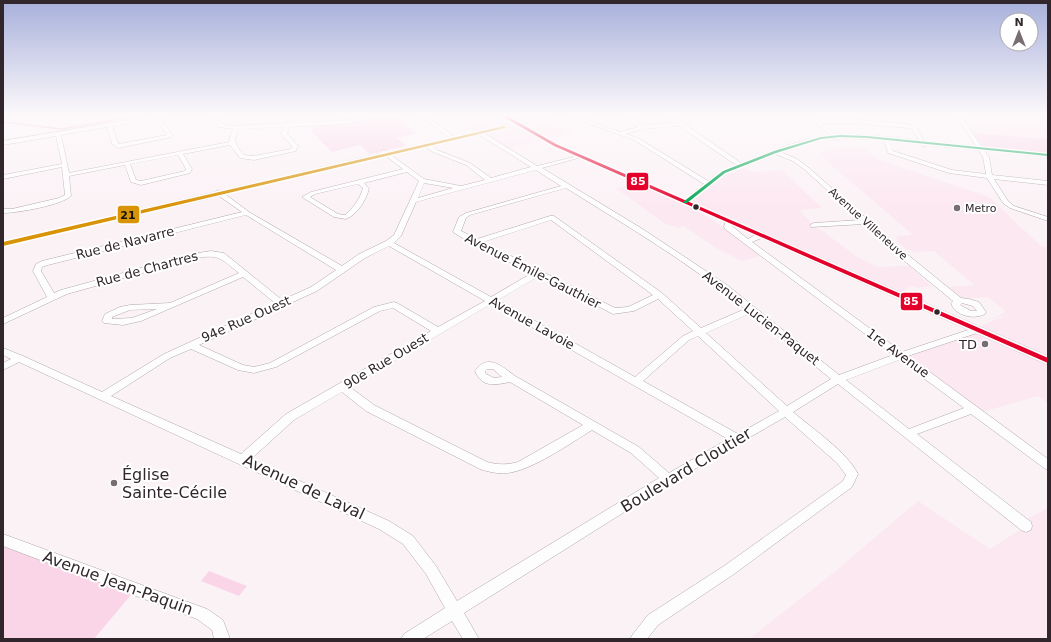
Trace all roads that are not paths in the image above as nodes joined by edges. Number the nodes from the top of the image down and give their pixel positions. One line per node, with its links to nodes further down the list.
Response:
1 (61, 146): 24 (street)
2 (216, 146): 18 (street)
3 (234, 146): 4 (street)
4 (295, 146)
5 (413, 146): 19 (street)
6 (422, 146): 19 (street)
7 (428, 146): 31 (street)
8 (502, 146): 26 (street, Avenue Lucien-Paquet)
9 (557, 146): 21 (main road)
10 (647, 146): 35 (street)
11 (713, 146): 25 (street)
12 (793, 146): 17 (street)
13 (888, 146): 29 (street)
14 (942, 146): 16 (street)
15 (978, 146): 16 (street)
16 (981, 150): 20 (street); 22 (street); 29 (street)
17 (775, 152): 25 (street); 45 (street, Avenue Villeneuve)
18 (180, 153): 23 (street); 23 (street)
19 (385, 153): 27 (street); 38 (street)
20 (1048, 155)
21 (580, 156): 26 (street); 40 (main road)
22 (1048, 158)
23 (127, 163): 28 (street)
24 (65, 165): 28 (street); 30 (street)
25 (740, 165): 35 (street)
26 (538, 168): 31 (street); 36 (street, Avenue Lucien-Paquet)
27 (408, 170): 32 (street); 33 (street)
28 (66, 175): 41 (street)
29 (989, 176): 34 (street); 43 (street)
30 (3, 178)
31 (490, 180): 37 (street)
32 (422, 181): 37 (street); 39 (street)
33 (360, 182): 33 (street)
34 (1048, 183)
35 (709, 184): 40 (street)
36 (567, 186): 49 (street, Avenue Émile-Gauthier); 62 (street, Avenue Lucien-Paquet)
37 (462, 188): 39 (street)
38 (218, 192): 42 (street); 48 (street); 52 (street)
39 (413, 201): 51 (street)
40 (685, 202): 44 (main road)
41 (3, 211)
42 (248, 213): 53 (street); 57 (street, Rue de Navarre)
43 (1048, 219)
44 (729, 221): 47 (main road); 50 (street, 1re Avenue)
45 (866, 222): 46 (street); 59 (street, Avenue Villeneuve)
46 (814, 225)
47 (761, 235): 50 (street); 64 (main road)
48 (3, 239)
49 (475, 242): 55 (street, Avenue Émile-Gauthier); 56 (street)
50 (746, 242): 69 (street, 1re Avenue)
51 (389, 243): 53 (street, 94e Rue Ouest); 58 (street, Avenue Lavoie)
52 (3, 244)
53 (342, 270): 60 (street, 94e Rue Ouest)
54 (244, 274): 57 (street, Rue de Chartres); 60 (street, Rue de Chartres); 61 (street)
55 (537, 274): 56 (street, Avenue Émile-Gauthier); 58 (street, 90e Rue Ouest)
56 (659, 295): 66 (street)
57 (52, 297): 63 (street, Rue de Chartres)
58 (491, 300): 65 (street, 90e Rue Ouest); 75 (street, Avenue Lavoie)
59 (959, 301)
60 (281, 304): 67 (street, 94e Rue Ouest)
61 (170, 306): 61 (street)
62 (752, 309): 66 (street); 74 (street, Avenue Lucien-Paquet)
63 (3, 322)
64 (977, 330): 69 (street, Boulevard Cloutier); 71 (main road)
65 (437, 331): 67 (street); 76 (street, 90e Rue Ouest)
66 (699, 331): 75 (street); 79 (street)
67 (190, 345): 77 (street, 94e Rue Ouest)
68 (3, 351): 70 (street, Avenue de Laval)
69 (901, 355): 74 (street, Boulevard Cloutier); 78 (street, 1re Avenue)
70 (20, 358): 72 (street); 77 (street, Avenue de Laval)
71 (1048, 361)
72 (3, 367)
73 (511, 378): 80 (street)
74 (838, 379): 79 (street, Boulevard Cloutier); 81 (street, Avenue Lucien-Paquet)
75 (636, 382): 82 (street, Avenue Lavoie)
76 (343, 387): 80 (street); 83 (street, 90e Rue Ouest)
77 (103, 396): 83 (street, Avenue de Laval)
78 (973, 409): 81 (street); 84 (street, 1re Avenue)
79 (786, 412): 82 (street, Boulevard Cloutier); 92 (street)
80 (591, 426): 85 (street)
81 (909, 433): 86 (street, Avenue Lucien-Paquet)
82 (737, 439): 85 (street, Boulevard Cloutier)
83 (243, 459): 88 (street, Avenue de Laval)
84 (1048, 465)
85 (668, 479): 88 (street, Boulevard Cloutier)
86 (1026, 526)
87 (3, 540): 89 (street, Avenue Jean-Paquin)
88 (454, 611): 90 (street, Boulevard Cloutier); 91 (street, Avenue de Laval)
89 (222, 639)
90 (409, 639)
91 (472, 639)
92 (638, 639)

